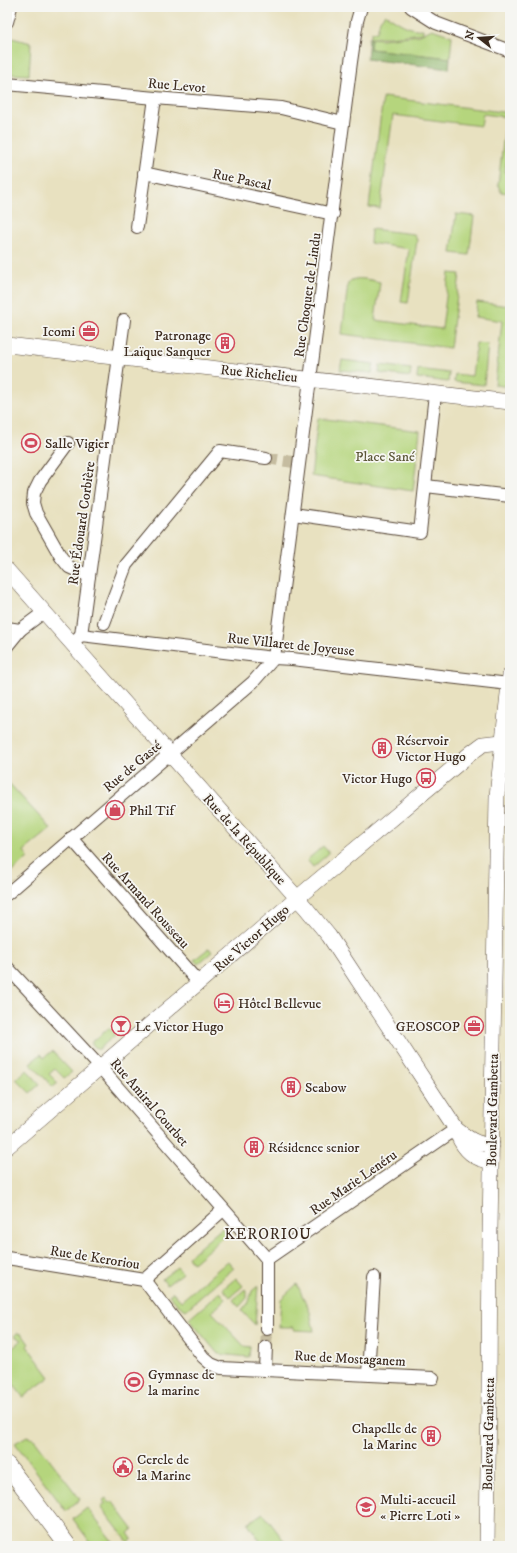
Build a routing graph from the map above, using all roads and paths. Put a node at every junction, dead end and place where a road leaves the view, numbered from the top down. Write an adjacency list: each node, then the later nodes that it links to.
1 (11, 7): 4 (street)
2 (361, 7): 8 (street, Rue Choquet de Lindu)
3 (410, 7): 5 (street)
4 (7, 22)
5 (510, 51)
6 (7, 84): 7 (street, Rue Levot)
7 (155, 98): 8 (street, Rue Levot); 9 (street)
8 (343, 123): 10 (street, Rue Choquet de Lindu)
9 (144, 173): 10 (street, Rue Pascal); 11 (street)
10 (333, 214): 15 (street, Rue Choquet de Lindu)
11 (137, 228)
12 (124, 320): 14 (street, Rue Édouard Corbière)
13 (7, 345): 14 (street, Rue Richelieu)
14 (119, 358): 15 (street, Rue Richelieu); 24 (street, Rue Édouard Corbière)
15 (310, 379): 16 (street, Rue Richelieu); 22 (street, Rue Choquet de Lindu)
16 (435, 394): 17 (street, Rue Richelieu); 20 (street)
17 (510, 402)
18 (68, 443): 24 (street)
19 (266, 458): 26 (street)
20 (426, 486): 21 (street); 22 (street)
21 (510, 496)
22 (293, 514): 31 (street, Rue Choquet de Lindu)
23 (7, 570): 25 (street, Rue de la République)
24 (90, 576): 29 (street, Rue Édouard Corbière)
25 (44, 612): 28 (street); 29 (street, Rue de la République)
26 (104, 623)
27 (7, 628): 28 (street)
28 (20, 630): 30 (street)
29 (77, 639): 31 (street, Rue Villaret de Joyeuse); 34 (street, Rue de la République)
30 (7, 646)
31 (274, 658): 32 (street, Rue Villaret de Joyeuse); 34 (street, Rue de Gasté)
32 (510, 680): 33 (street, Boulevard Gambetta)
33 (502, 742): 37 (street, Rue Victor Hugo); 43 (street, Boulevard Gambetta)
34 (170, 754): 35 (street, Rue de Gasté); 37 (street, Rue de la République)
35 (71, 838): 36 (street, Rue de Gasté); 39 (street, Rue Armand Rousseau)
36 (7, 894)
37 (298, 898): 39 (street, Rue Victor Hugo); 41 (street, Rue de la République)
38 (7, 967): 40 (street, Rue Amiral Courbet)
39 (199, 983): 40 (street, Rue Victor Hugo)
40 (100, 1067): 42 (street, Rue Victor Hugo); 45 (street, Rue Amiral Courbet)
41 (456, 1129): 43 (street, Rue de la République); 44 (street, Rue de la République); 47 (street, Rue Marie Lenéru)
42 (9, 1142)
43 (492, 1145): 44 (street, Boulevard Gambetta)
44 (491, 1161): 57 (street, Boulevard Gambetta)
45 (223, 1210): 47 (street, Rue Amiral Courbet); 49 (street, Rue de Keroriou)
46 (7, 1258): 49 (street, Rue de Keroriou)
47 (267, 1259): 50 (street)
48 (374, 1277): 53 (street)
49 (144, 1280): 52 (street, Rue de Mostaganem)
50 (267, 1329)
51 (266, 1348): 52 (street)
52 (265, 1369): 53 (street, Rue de Mostaganem)
53 (368, 1374): 54 (street, Rue de Mostaganem)
54 (433, 1378)
55 (7, 1465): 56 (main road)
56 (68, 1546)
57 (487, 1546)

